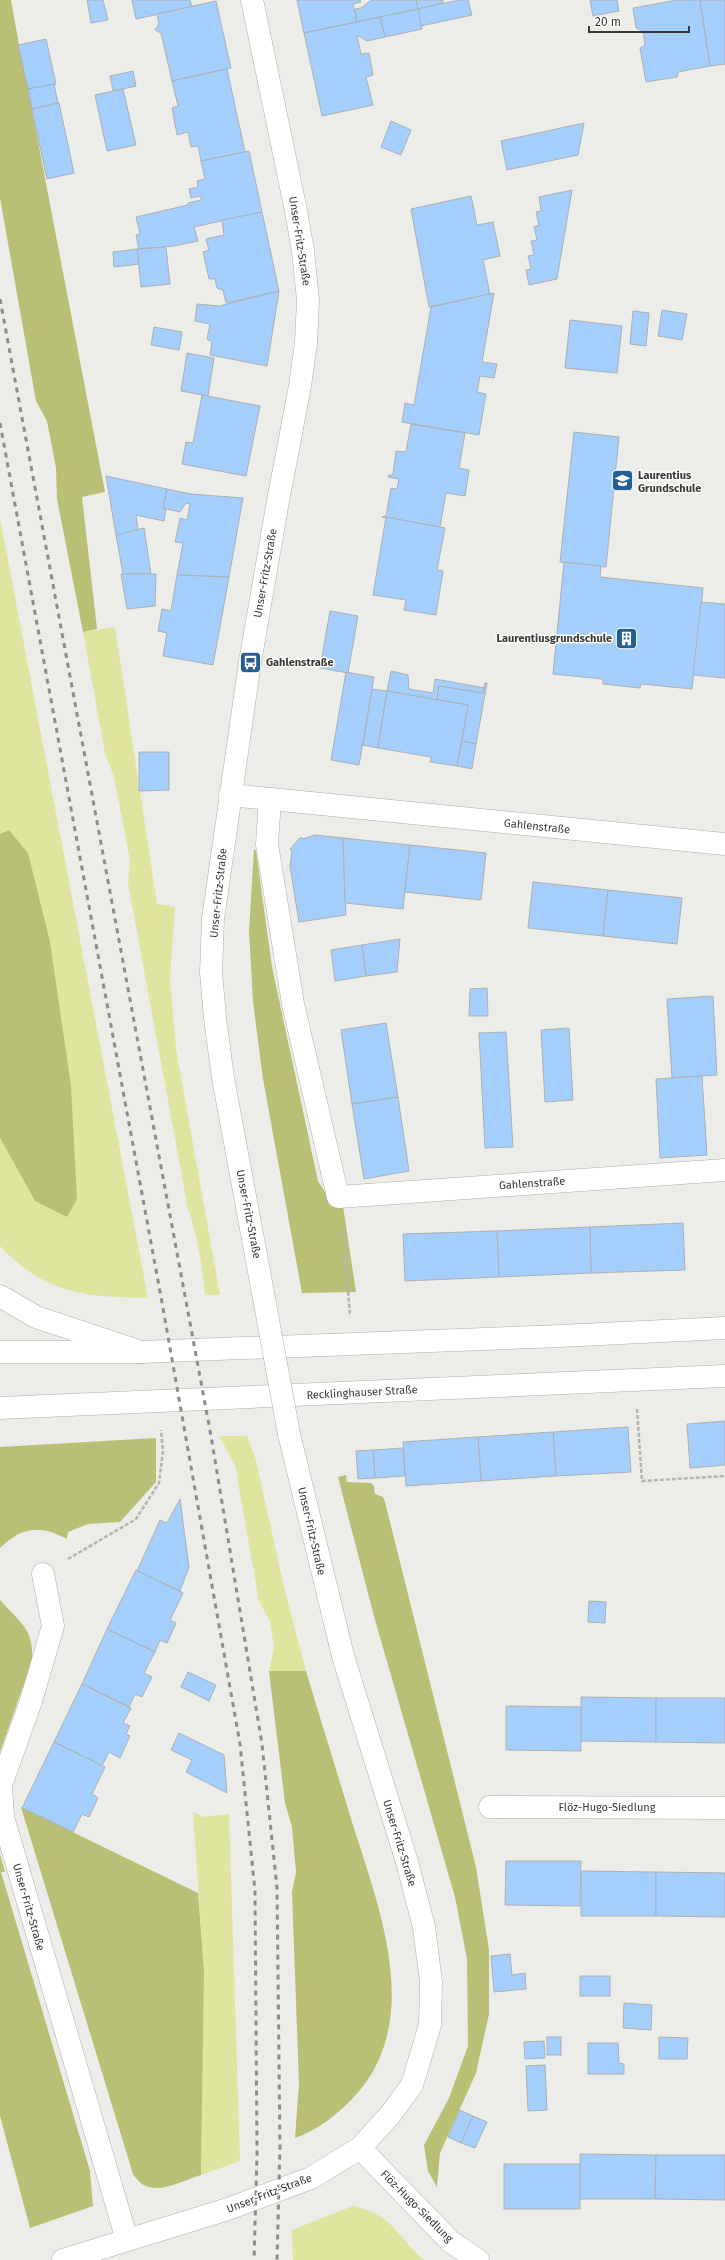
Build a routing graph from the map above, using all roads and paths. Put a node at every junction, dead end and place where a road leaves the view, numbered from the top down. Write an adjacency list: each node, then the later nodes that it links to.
1 (252, 0): 2 (main road, Unser-Fritz-Straße)
2 (230, 795): 3 (main road, Gahlenstraße); 20 (main road, Unser-Fritz-Straße, bridge)
3 (270, 799): 4 (main road, Gahlenstraße); 5 (main road, Gahlenstraße)
4 (725, 844)
5 (725, 1170)
6 (343, 1224): 7 (path)
7 (349, 1289)
8 (0, 1296): 11 (main road)
9 (725, 1328): 11 (main road)
10 (0, 1352): 11 (main road)
11 (141, 1352)
12 (725, 1376): 13 (main road, Recklinghauser Straße)
13 (636, 1380): 14 (main road, Recklinghauser Straße); 16 (path)
14 (0, 1408)
15 (162, 1438): 17 (path)
16 (725, 1476)
17 (43, 1574): 21 (main road, Unser-Fritz-Straße)
18 (490, 1807): 19 (main road, Flöz-Hugo-Siedlung)
19 (725, 1808)
20 (360, 2148): 21 (main road, Unser-Fritz-Straße); 23 (main road, Flöz-Hugo-Siedlung)
21 (127, 2240): 22 (main road, Unser-Fritz-Straße)
22 (63, 2260)
23 (478, 2260)

